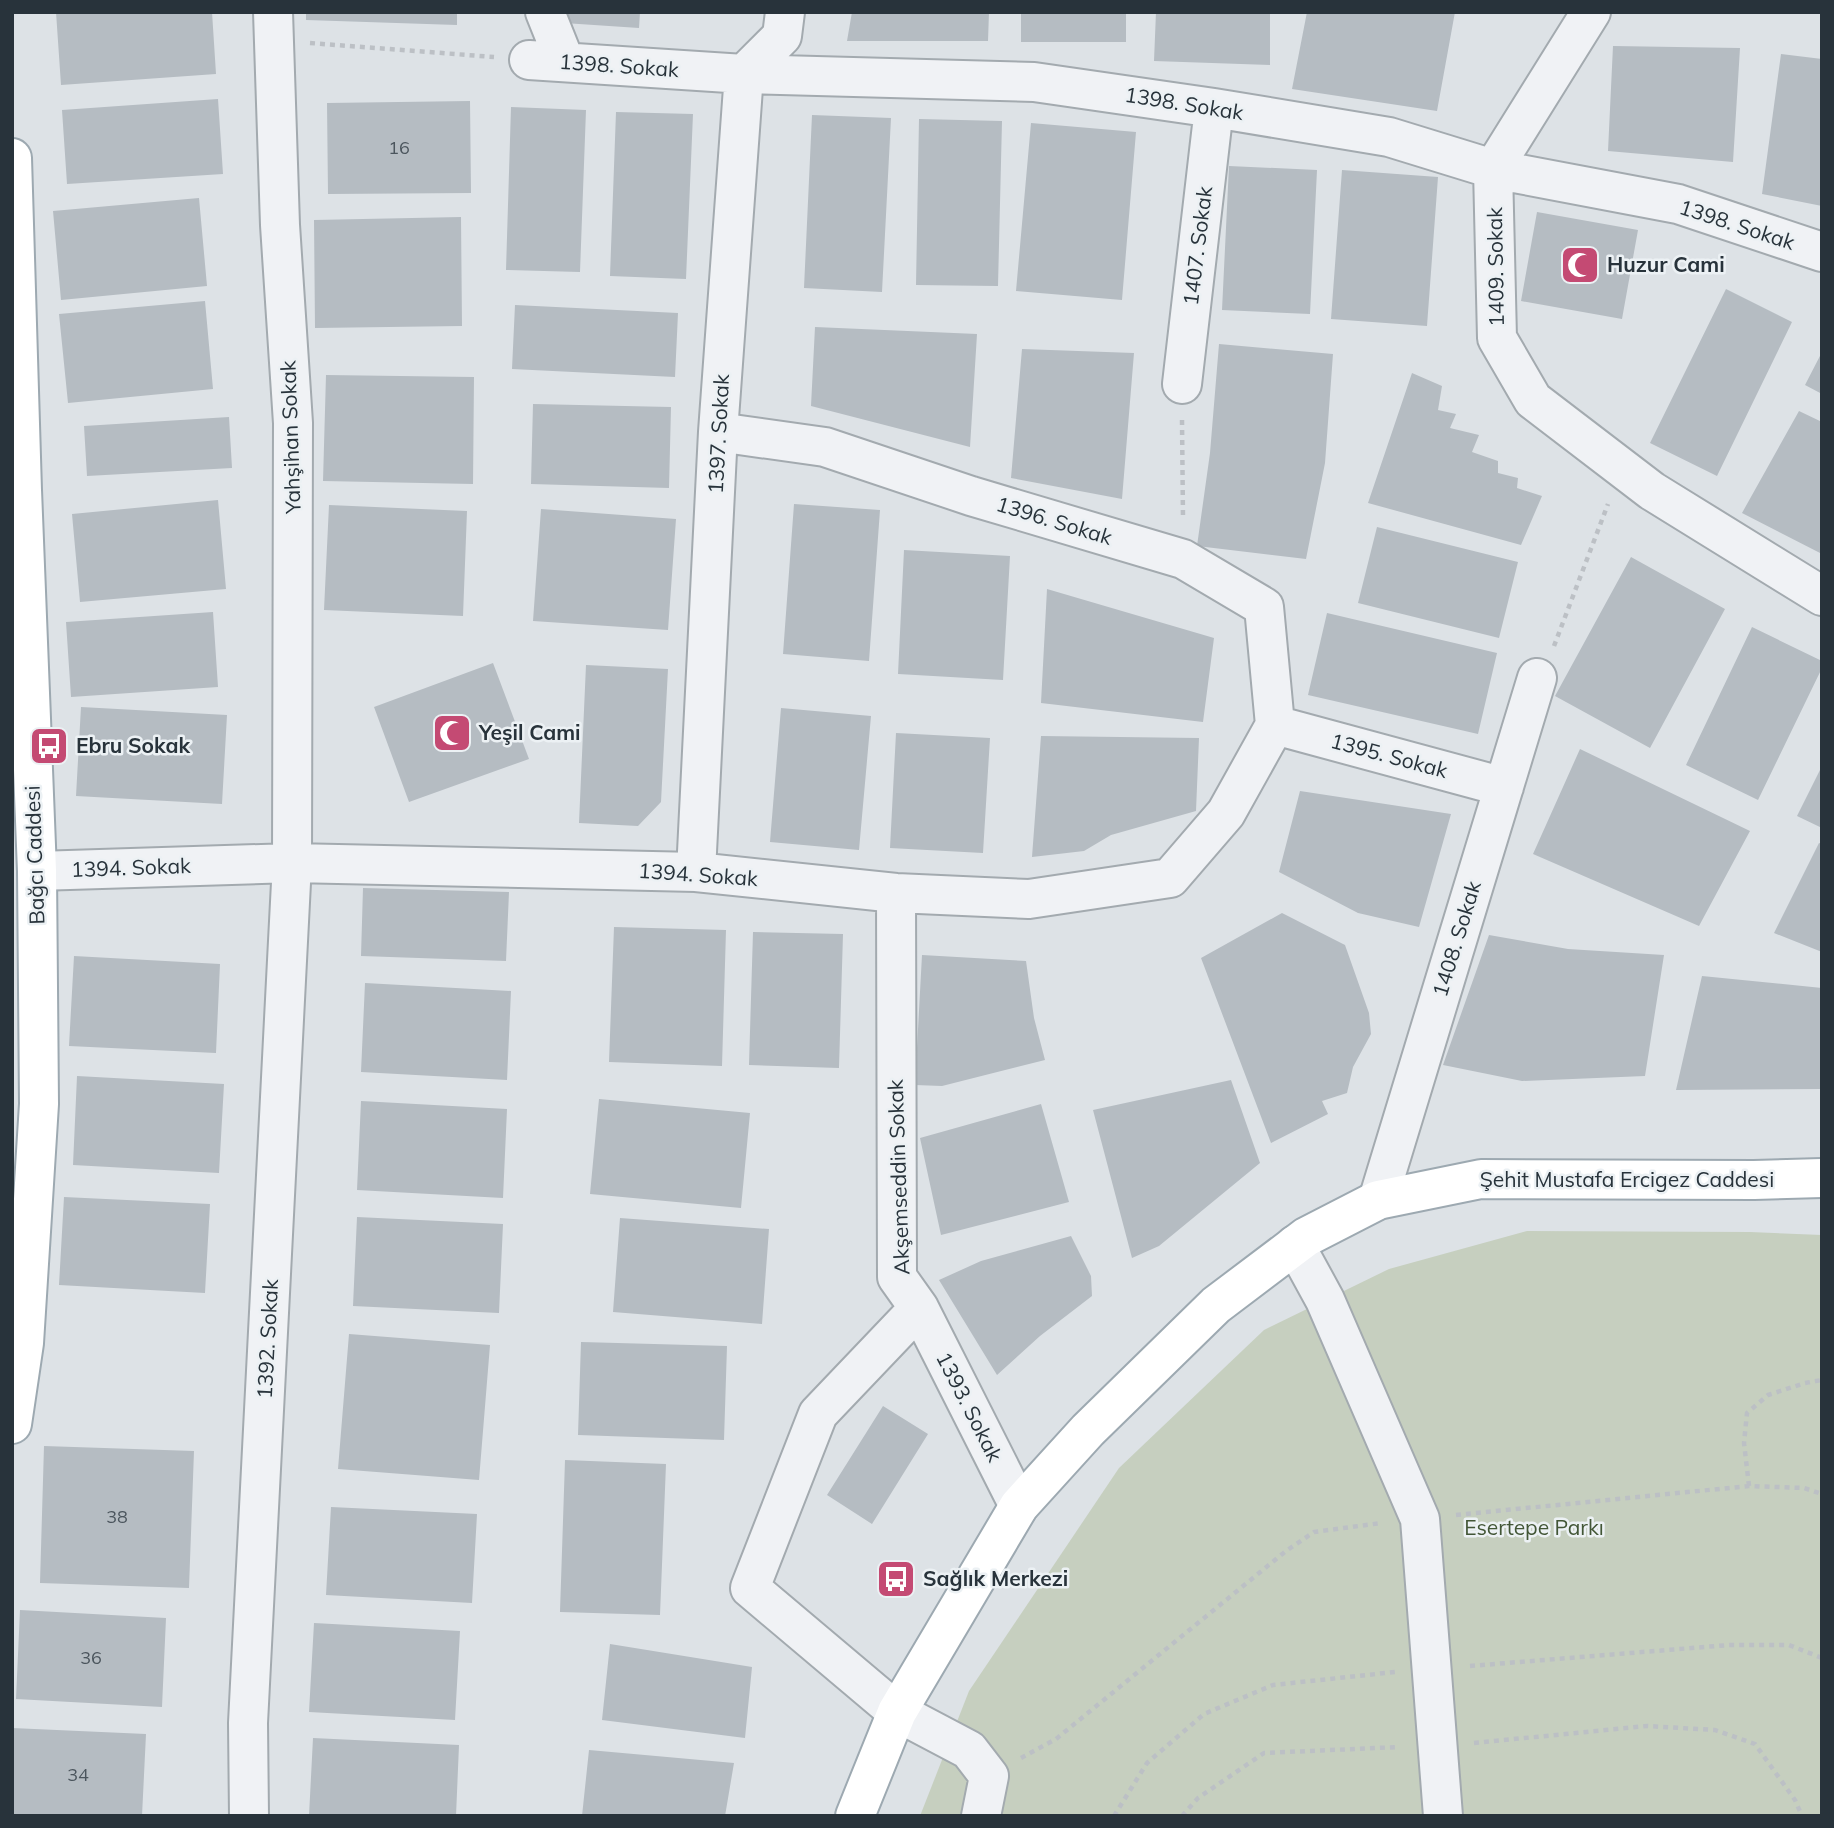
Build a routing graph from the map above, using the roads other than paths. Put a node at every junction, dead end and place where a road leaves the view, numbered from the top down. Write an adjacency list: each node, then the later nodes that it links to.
1 (545, 12): 5 (street, 1398. Sokak)
2 (785, 12): 5 (street)
3 (1591, 12): 8 (street)
4 (273, 26): 17 (street, Yahşihan Sokak)
5 (744, 74): 6 (street, 1398. Sokak); 11 (street, 1397. Sokak)
6 (1214, 108): 8 (street, 1398. Sokak); 10 (street, 1407. Sokak)
7 (12, 158): 12 (main road, Bağcı Caddesi)
8 (1493, 169): 9 (street, 1398. Sokak); 13 (street, 1409. Sokak)
9 (1822, 252)
10 (1182, 384)
11 (718, 432): 15 (street, 1396. Sokak); 19 (street, 1397. Sokak)
12 (17, 489): 18 (main road, Bağcı Caddesi)
13 (1822, 596)
14 (1537, 678): 16 (street, 1408. Sokak)
15 (1275, 725): 16 (street, 1395. Sokak); 20 (street, 1394. Sokak)
16 (1504, 787): 22 (street, 1408. Sokak)
17 (292, 863): 18 (street, 1394. Sokak); 19 (street, 1394. Sokak); 28 (street, 1392. Sokak)
18 (37, 870): 25 (main road, Bağcı Caddesi)
19 (696, 872): 20 (street, 1394. Sokak)
20 (895, 893): 24 (street, Akşemseddin Sokak)
21 (1822, 1178): 22 (main road, Şehit Mustafa Ercigez Caddesi)
22 (1378, 1200): 23 (main road, Şehit Mustafa Ercigez Caddesi)
23 (1295, 1245): 26 (main road, Şehit Mustafa Ercigez Caddesi); 31 (street)
24 (919, 1308): 26 (street, 1393. Sokak); 27 (street)
25 (12, 1424)
26 (1019, 1506): 27 (main road, Şehit Mustafa Ercigez Caddesi)
27 (897, 1712): 29 (main road, Şehit Mustafa Ercigez Caddesi); 30 (street)
28 (249, 1816)
29 (855, 1816)
30 (981, 1816)
31 (1443, 1816)

